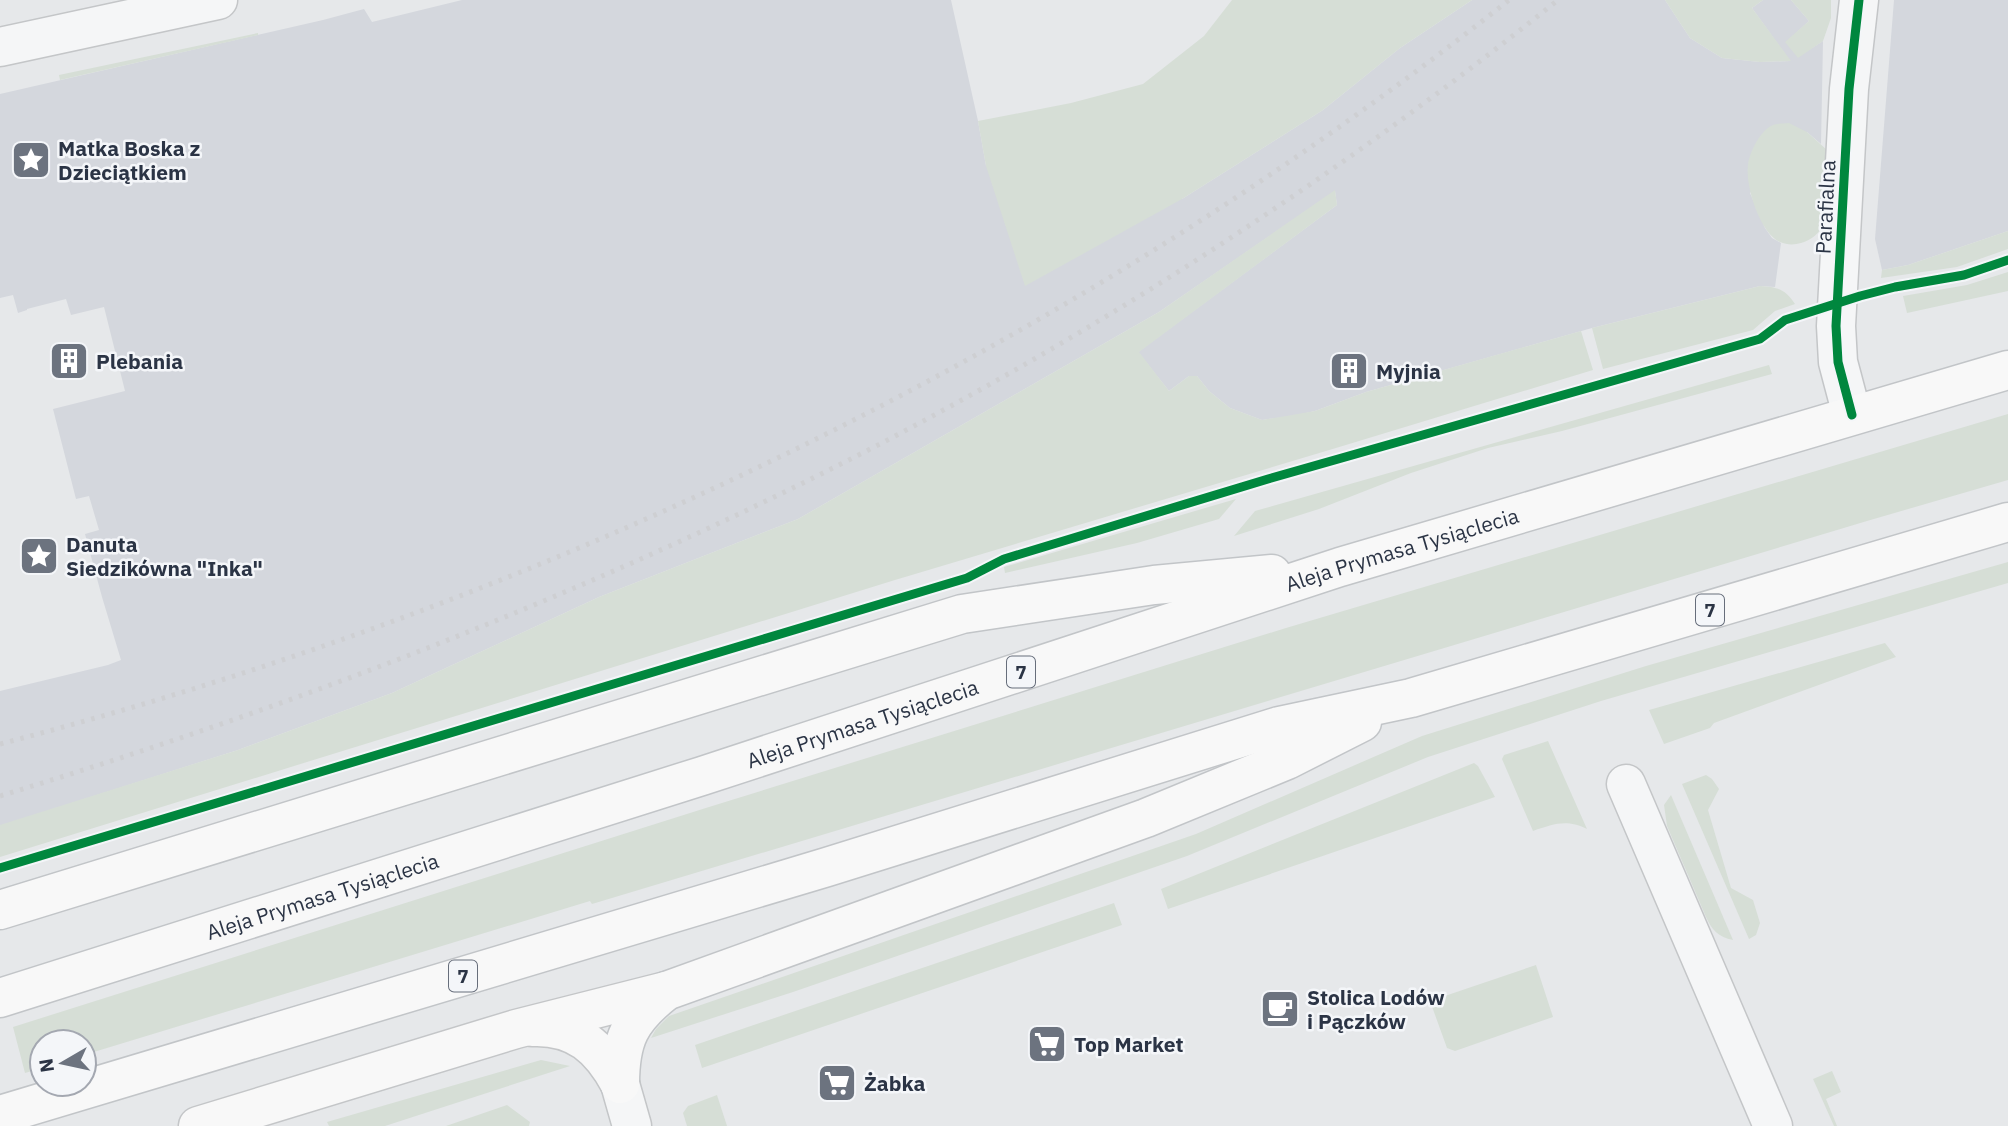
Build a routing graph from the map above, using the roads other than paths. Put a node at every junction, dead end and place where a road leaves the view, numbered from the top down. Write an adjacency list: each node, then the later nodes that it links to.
1 (218, 0): 3 (street)
2 (1859, 0): 5 (street, Parafialna)
3 (0, 47)
4 (2008, 370): 5 (main road, Aleja Prymasa Tysiąclecia / 7)
5 (1852, 415): 7 (main road, Aleja Prymasa Tysiąclecia / 7)
6 (2008, 523): 8 (main road, 7)
7 (1340, 567): 10 (main road); 12 (main road, Aleja Prymasa Tysiąclecia / 7)
8 (1411, 698): 11 (main road); 15 (main road, 7)
9 (1626, 784): 18 (street)
10 (0, 910)
11 (666, 991): 13 (main road); 14 (main road)
12 (0, 998)
13 (516, 1029): 14 (main road); 16 (main road)
14 (620, 1084): 17 (street)
15 (0, 1115)
16 (198, 1126)
17 (632, 1126)
18 (1773, 1126)

